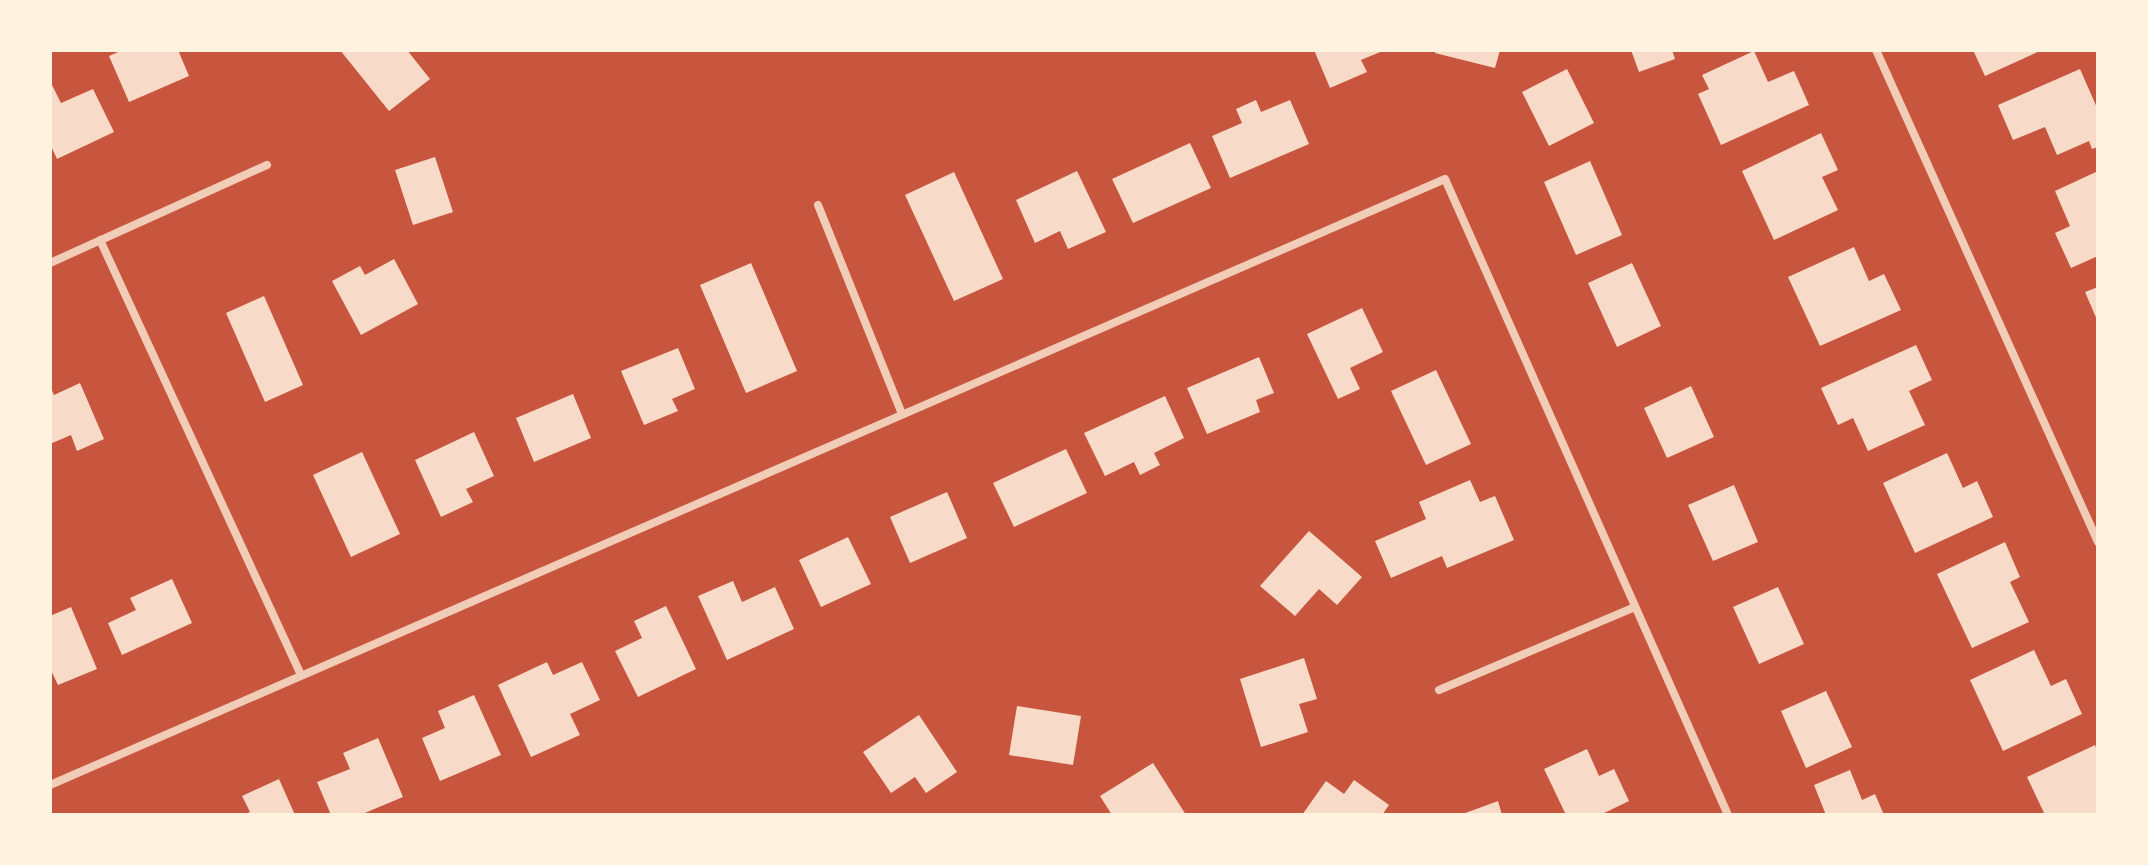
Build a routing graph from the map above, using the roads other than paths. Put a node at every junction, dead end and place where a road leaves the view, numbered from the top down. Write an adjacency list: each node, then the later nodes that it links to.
1 (1876, 50): 7 (street)
2 (267, 165): 4 (street)
3 (818, 205): 6 (street)
4 (100, 240): 5 (street); 9 (street)
5 (50, 263)
6 (902, 414): 8 (street); 9 (street)
7 (2098, 542)
8 (1635, 607): 10 (street); 12 (street)
9 (301, 675): 11 (street)
10 (1439, 690)
11 (50, 785)
12 (1728, 815)

